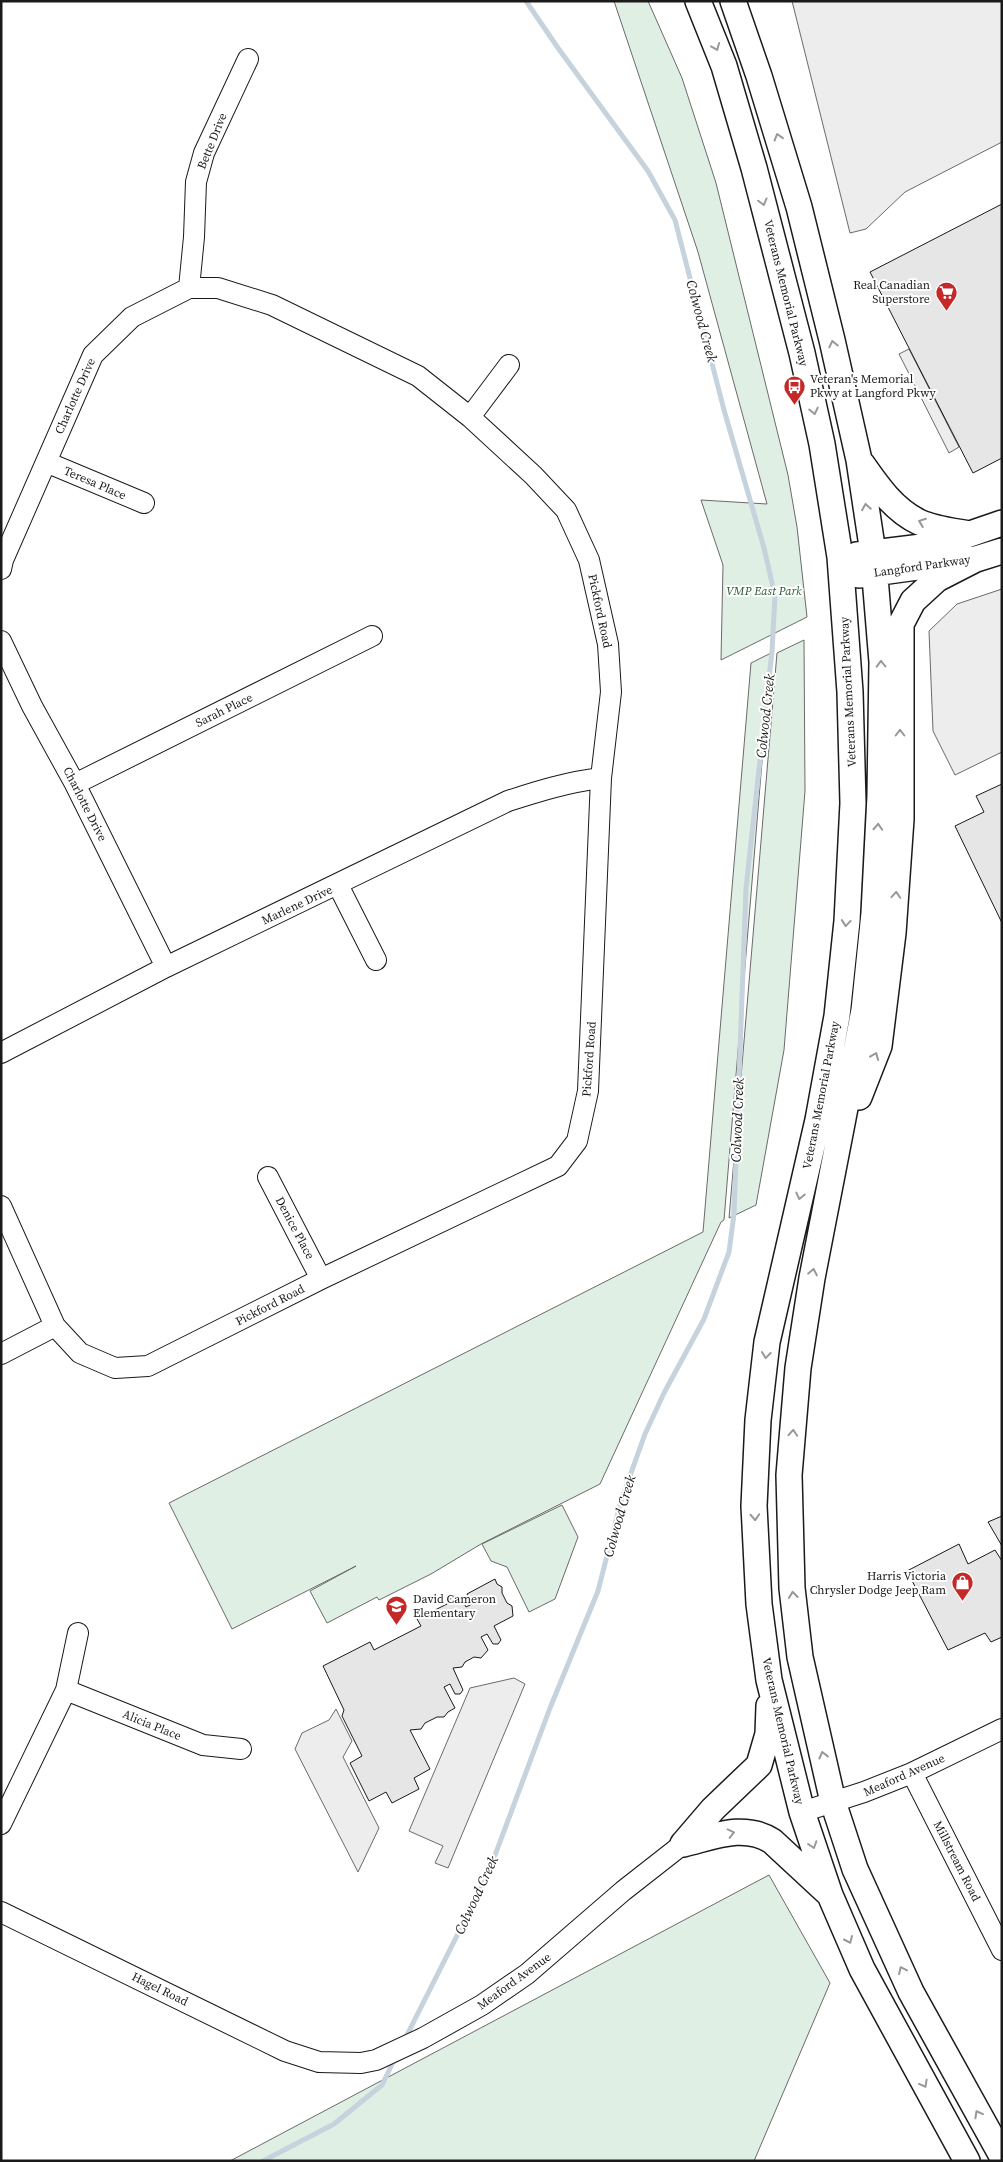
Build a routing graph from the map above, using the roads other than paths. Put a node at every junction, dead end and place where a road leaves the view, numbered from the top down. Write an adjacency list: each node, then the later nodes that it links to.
1 (698, 1): 16 (main road, Veterans Memorial Parkway, one-way to 16)
2 (733, 1): 8 (main road, Veterans Memorial Parkway, one-way to 2)
3 (248, 59): 4 (street, Bette Drive)
4 (190, 288): 5 (street, Charlotte Drive); 9 (street, Charlotte Drive)
5 (272, 305): 7 (street, Pickford Road)
6 (509, 365): 7 (street)
7 (470, 416): 20 (street, Pickford Road)
8 (859, 460): 12 (main road, one-way to 8); 15 (main road, Veterans Memorial Parkway, one-way to 8)
9 (46, 462): 10 (street, Teresa Place); 17 (street, Charlotte Drive)
10 (144, 504)
11 (1002, 523): 12 (main road, Langford Parkway)
12 (969, 534): 15 (main road, Langford Parkway)
13 (1002, 551): 14 (main road, Langford Parkway)
14 (976, 559): 15 (main road, Langford Parkway); 26 (main road, one-way to 14)
15 (874, 563): 16 (main road, Langford Parkway); 26 (main road, Veterans Memorial Parkway, one-way to 15)
16 (841, 567): 33 (main road, Veterans Memorial Parkway, one-way to 33)
17 (1, 569)
18 (372, 636): 21 (street, Sarah Place)
19 (1, 641): 21 (street, Charlotte Drive)
20 (601, 778): 22 (street, Marlene Drive); 29 (street, Pickford Road)
21 (76, 784): 24 (street, Charlotte Drive)
22 (338, 885): 23 (street); 24 (street, Marlene Drive)
23 (376, 960)
24 (166, 967): 25 (street, Marlene Drive)
25 (1, 1053)
26 (838, 1150): 38 (main road, Veterans Memorial Parkway, one-way to 26)
27 (268, 1177): 29 (street, Denice Place)
28 (1, 1206): 30 (street, Pickford Road)
29 (321, 1279): 30 (street, Pickford Road)
30 (55, 1326): 31 (street)
31 (1, 1354)
32 (78, 1634): 34 (street)
33 (769, 1680): 39 (main road, Veterans Memorial Parkway); 41 (main road)
34 (66, 1690): 36 (street, Alicia Place); 40 (street)
35 (1002, 1729): 37 (street, Meaford Avenue)
36 (241, 1749)
37 (912, 1773): 38 (street, Meaford Avenue); 44 (street, Millstream Road)
38 (833, 1802): 39 (street, Meaford Avenue); 46 (main road, Veterans Memorial Parkway, one-way to 38)
39 (802, 1812): 42 (main road, Veterans Memorial Parkway, one-way to 42)
40 (1, 1824)
41 (683, 1844): 42 (main road, one-way to 42); 45 (street, Meaford Avenue)
42 (830, 1896): 47 (main road, Veterans Memorial Parkway, one-way to 47)
43 (1, 1912): 45 (street, Hagel Road)
44 (1002, 1950)
45 (319, 2062)
46 (1002, 2156)
47 (967, 2161)

